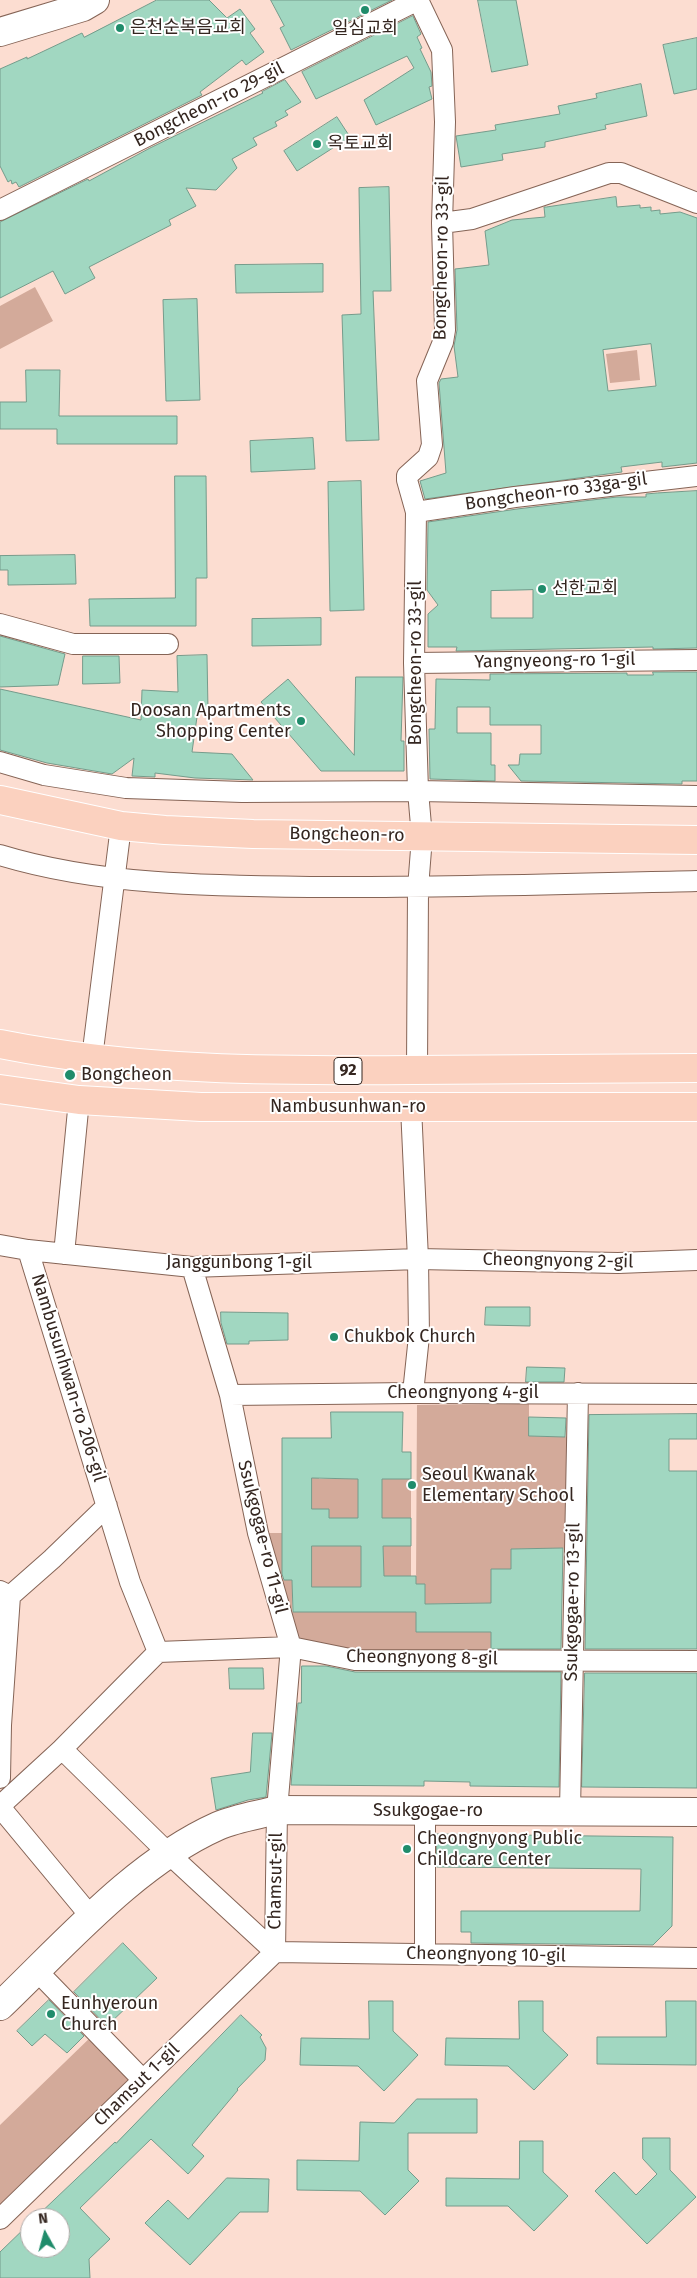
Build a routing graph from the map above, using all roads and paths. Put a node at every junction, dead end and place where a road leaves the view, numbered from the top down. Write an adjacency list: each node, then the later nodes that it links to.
1 (95, 0): 3 (main road)
2 (418, 0): 5 (street, Bongcheon-ro 29-gil); 6 (street, Bongcheon-ro 33-gil)
3 (0, 32)
4 (697, 202): 6 (street)
5 (0, 210)
6 (442, 223): 8 (street, Bongcheon-ro 33-gil)
7 (697, 476): 8 (street, Bongcheon-ro 33ga-gil)
8 (416, 512): 12 (street, Bongcheon-ro 33-gil)
9 (0, 624): 10 (street)
10 (168, 644)
11 (697, 660): 12 (street, Yangnyeong-ro 1-gil)
12 (414, 663): 14 (street, Bongcheon-ro 33-gil)
13 (0, 762): 14 (street)
14 (418, 791): 15 (street); 18 (street, Bongcheon-ro 33-gil)
15 (697, 796)
16 (0, 800): 17 (main road, Bongcheon-ro)
17 (121, 826): 18 (main road, Bongcheon-ro); 21 (street)
18 (422, 837): 19 (main road, Bongcheon-ro); 23 (street)
19 (697, 840)
20 (0, 855): 21 (street)
21 (115, 876): 23 (street); 25 (street)
22 (697, 881): 23 (street)
23 (418, 888): 27 (street)
24 (0, 1044): 25 (main road, Nambusunhwan-ro / 92)
25 (92, 1058): 27 (main road, Nambusunhwan-ro / 92)
26 (697, 1068): 28 (main road, Nambusunhwan-ro / 92)
27 (417, 1070): 28 (main road, Nambusunhwan-ro / 92)
28 (485, 1070): 32 (main road)
29 (0, 1089): 30 (main road, Nambusunhwan-ro / 92)
30 (80, 1100): 31 (main road, Nambusunhwan-ro / 92); 36 (street, Nambusunhwan-ro 206-gil)
31 (411, 1107): 32 (main road, Nambusunhwan-ro / 92); 37 (street)
32 (482, 1107): 33 (main road, Nambusunhwan-ro / 92)
33 (697, 1107)
34 (0, 1245): 35 (street, Janggunbong 1-gil)
35 (28, 1250): 36 (street, Janggunbong 1-gil); 44 (street, Nambusunhwan-ro 206-gil)
36 (64, 1254): 39 (street, Janggunbong 1-gil)
37 (418, 1259): 38 (street, Cheongnyong 2-gil); 39 (street, Janggunbong 1-gil); 40 (street)
38 (697, 1260)
39 (192, 1267): 43 (street, Ssukgogae-ro 11-gil)
40 (413, 1393): 41 (street, Cheongnyong 4-gil); 43 (street, Cheongnyong 4-gil)
41 (578, 1393): 42 (street, Cheongnyong 4-gil); 48 (street, Ssukgogae-ro 13-gil)
42 (697, 1394)
43 (230, 1396): 46 (street, Ssukgogae-ro 11-gil)
44 (107, 1506): 45 (street, Nambusunhwan-ro 206-gil); 47 (street, Nambusunhwan-ro 206-gil)
45 (5, 1594): 51 (street)
46 (291, 1647): 47 (street, Cheongnyong 8-gil); 48 (street, Cheongnyong 8-gil); 53 (street, Ssukgogae-ro 11-gil)
47 (158, 1652): 50 (street)
48 (572, 1661): 49 (street, Cheongnyong 8-gil); 55 (street, Ssukgogae-ro 13-gil)
49 (697, 1661)
50 (62, 1749): 52 (street); 57 (street)
51 (0, 1778)
52 (0, 1806): 58 (street)
53 (277, 1810): 54 (main road, Ssukgogae-ro); 57 (main road, Ssukgogae-ro); 59 (street, Chamsut-gil)
54 (425, 1811): 55 (main road, Ssukgogae-ro); 60 (street)
55 (570, 1811): 56 (main road, Ssukgogae-ro)
56 (697, 1812)
57 (169, 1854): 58 (main road, Ssukgogae-ro); 59 (street)
58 (92, 1918): 62 (main road, Ssukgogae-ro)
59 (275, 1952): 60 (street, Cheongnyong 10-gil); 64 (street, Chamsut 1-gil)
60 (425, 1954): 61 (street, Cheongnyong 10-gil)
61 (697, 1958)
62 (37, 1971): 63 (main road, Ssukgogae-ro); 64 (street)
63 (0, 2006)
64 (142, 2080): 65 (street, Chamsut 1-gil)
65 (0, 2219)

